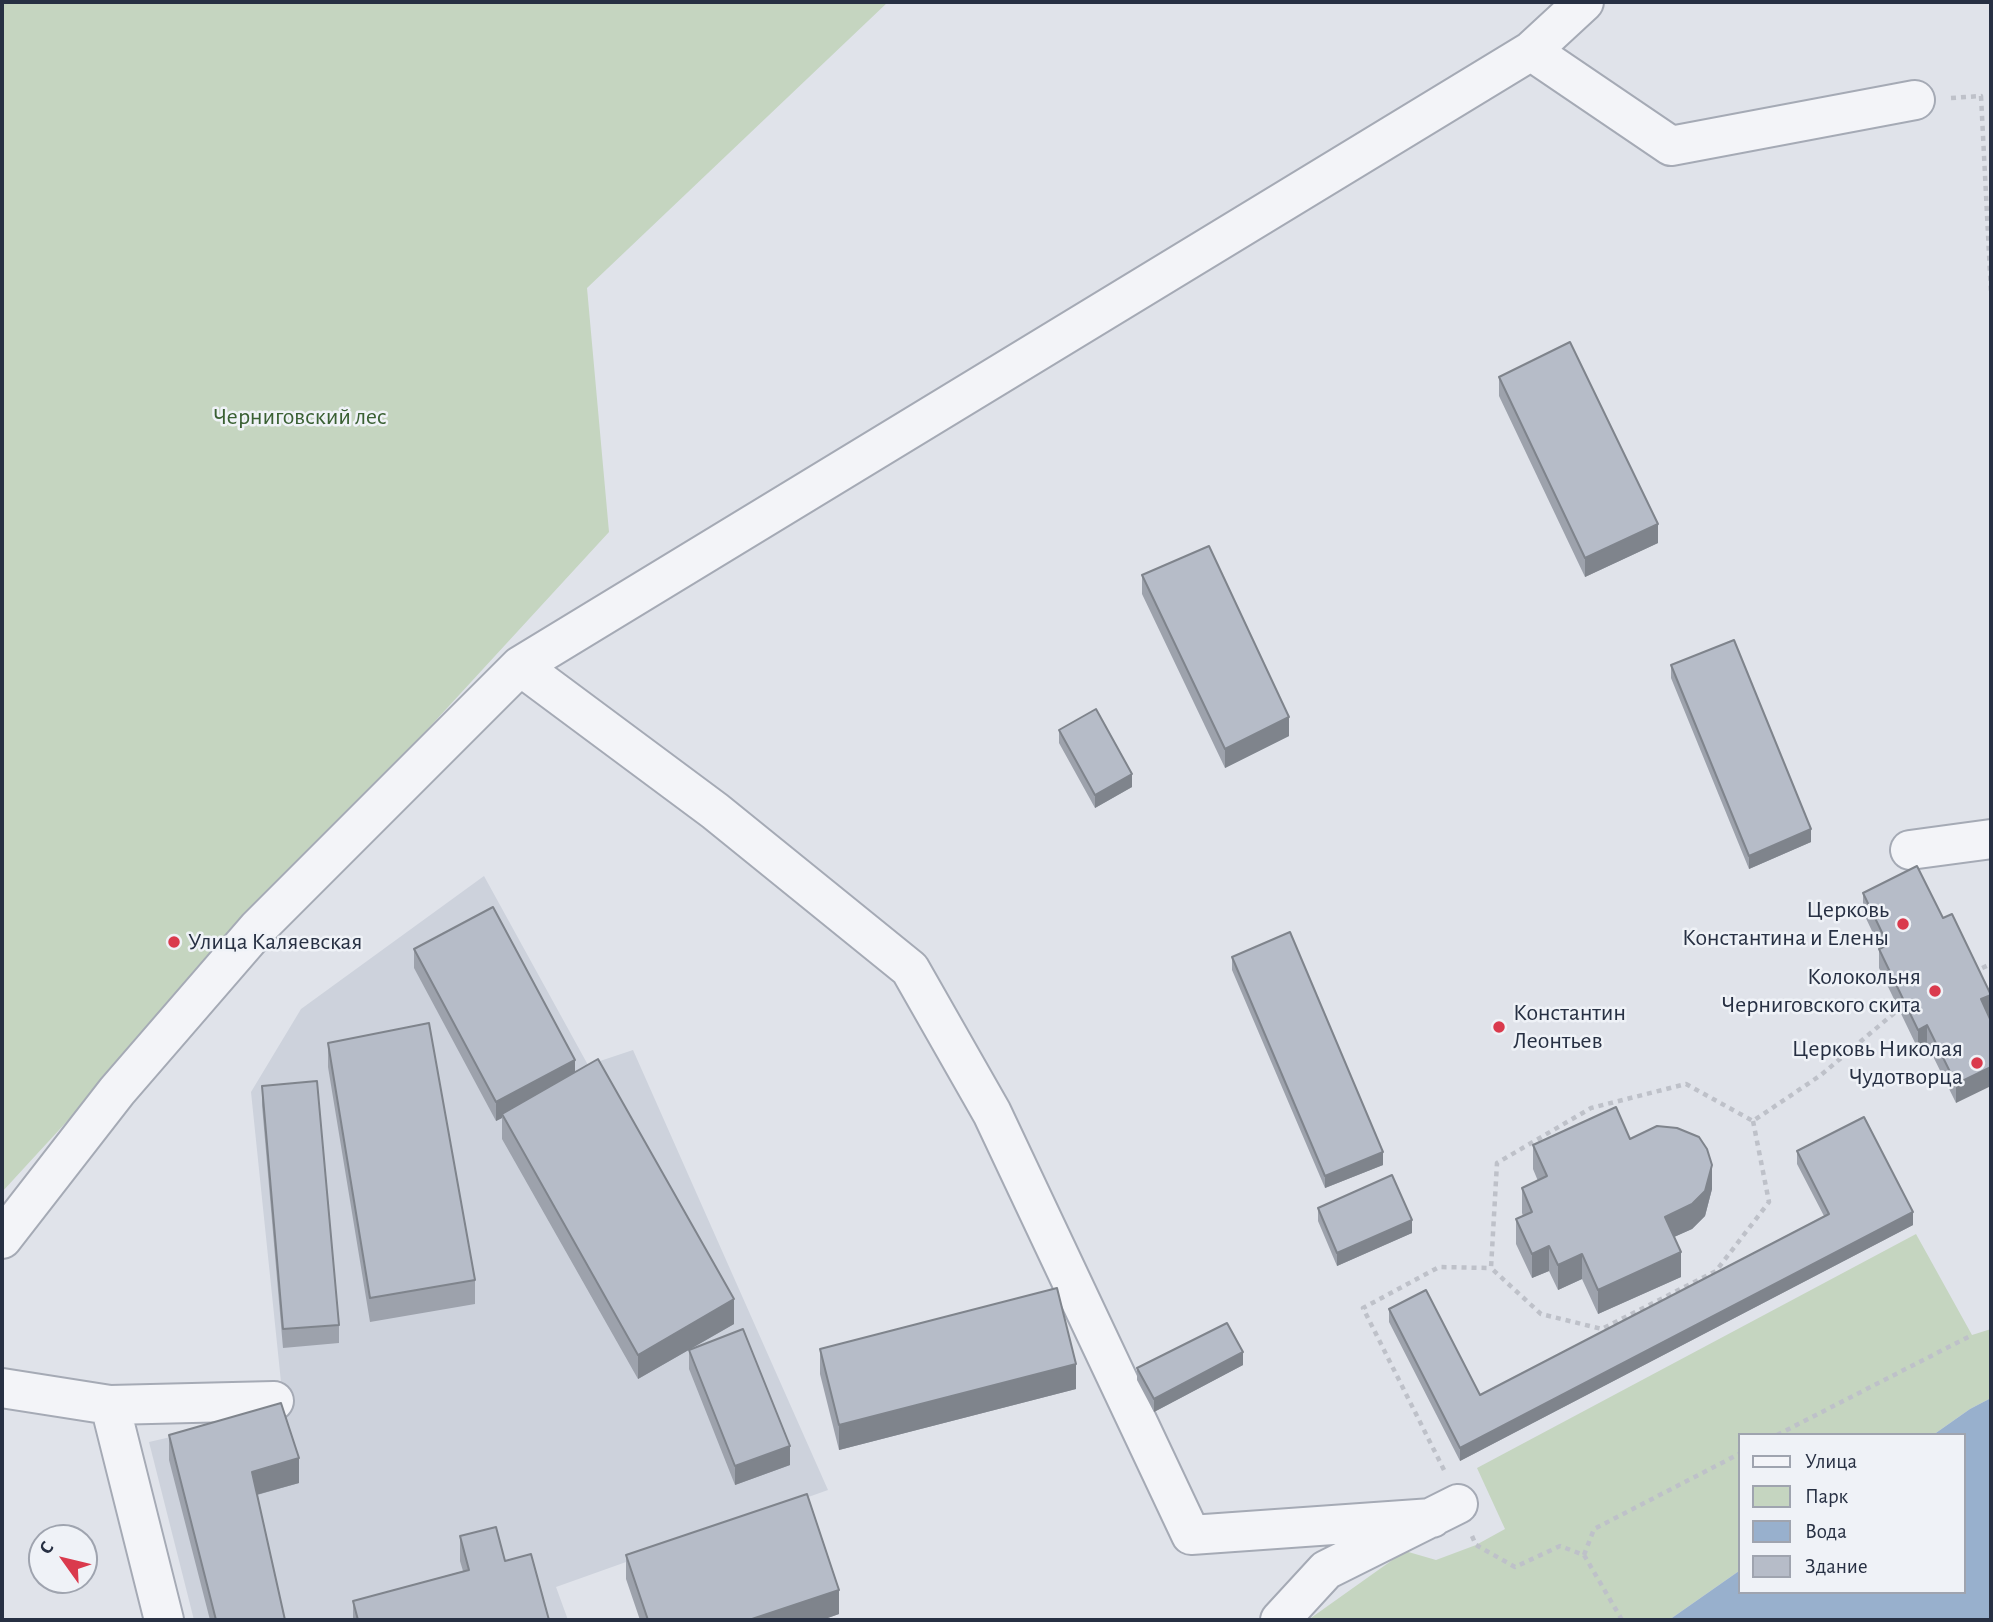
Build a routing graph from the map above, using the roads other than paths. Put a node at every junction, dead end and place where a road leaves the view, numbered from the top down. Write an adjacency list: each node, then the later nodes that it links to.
1 (1584, 2): 2 (street)
2 (1531, 51): 3 (street); 4 (street)
3 (1915, 100)
4 (520, 666): 7 (street); 12 (street)
5 (1991, 839): 6 (street)
6 (1910, 850)
7 (2, 1240)
8 (2, 1388): 10 (street)
9 (274, 1401): 10 (street)
10 (110, 1405): 11 (street)
11 (164, 1620)
12 (1280, 1620)

